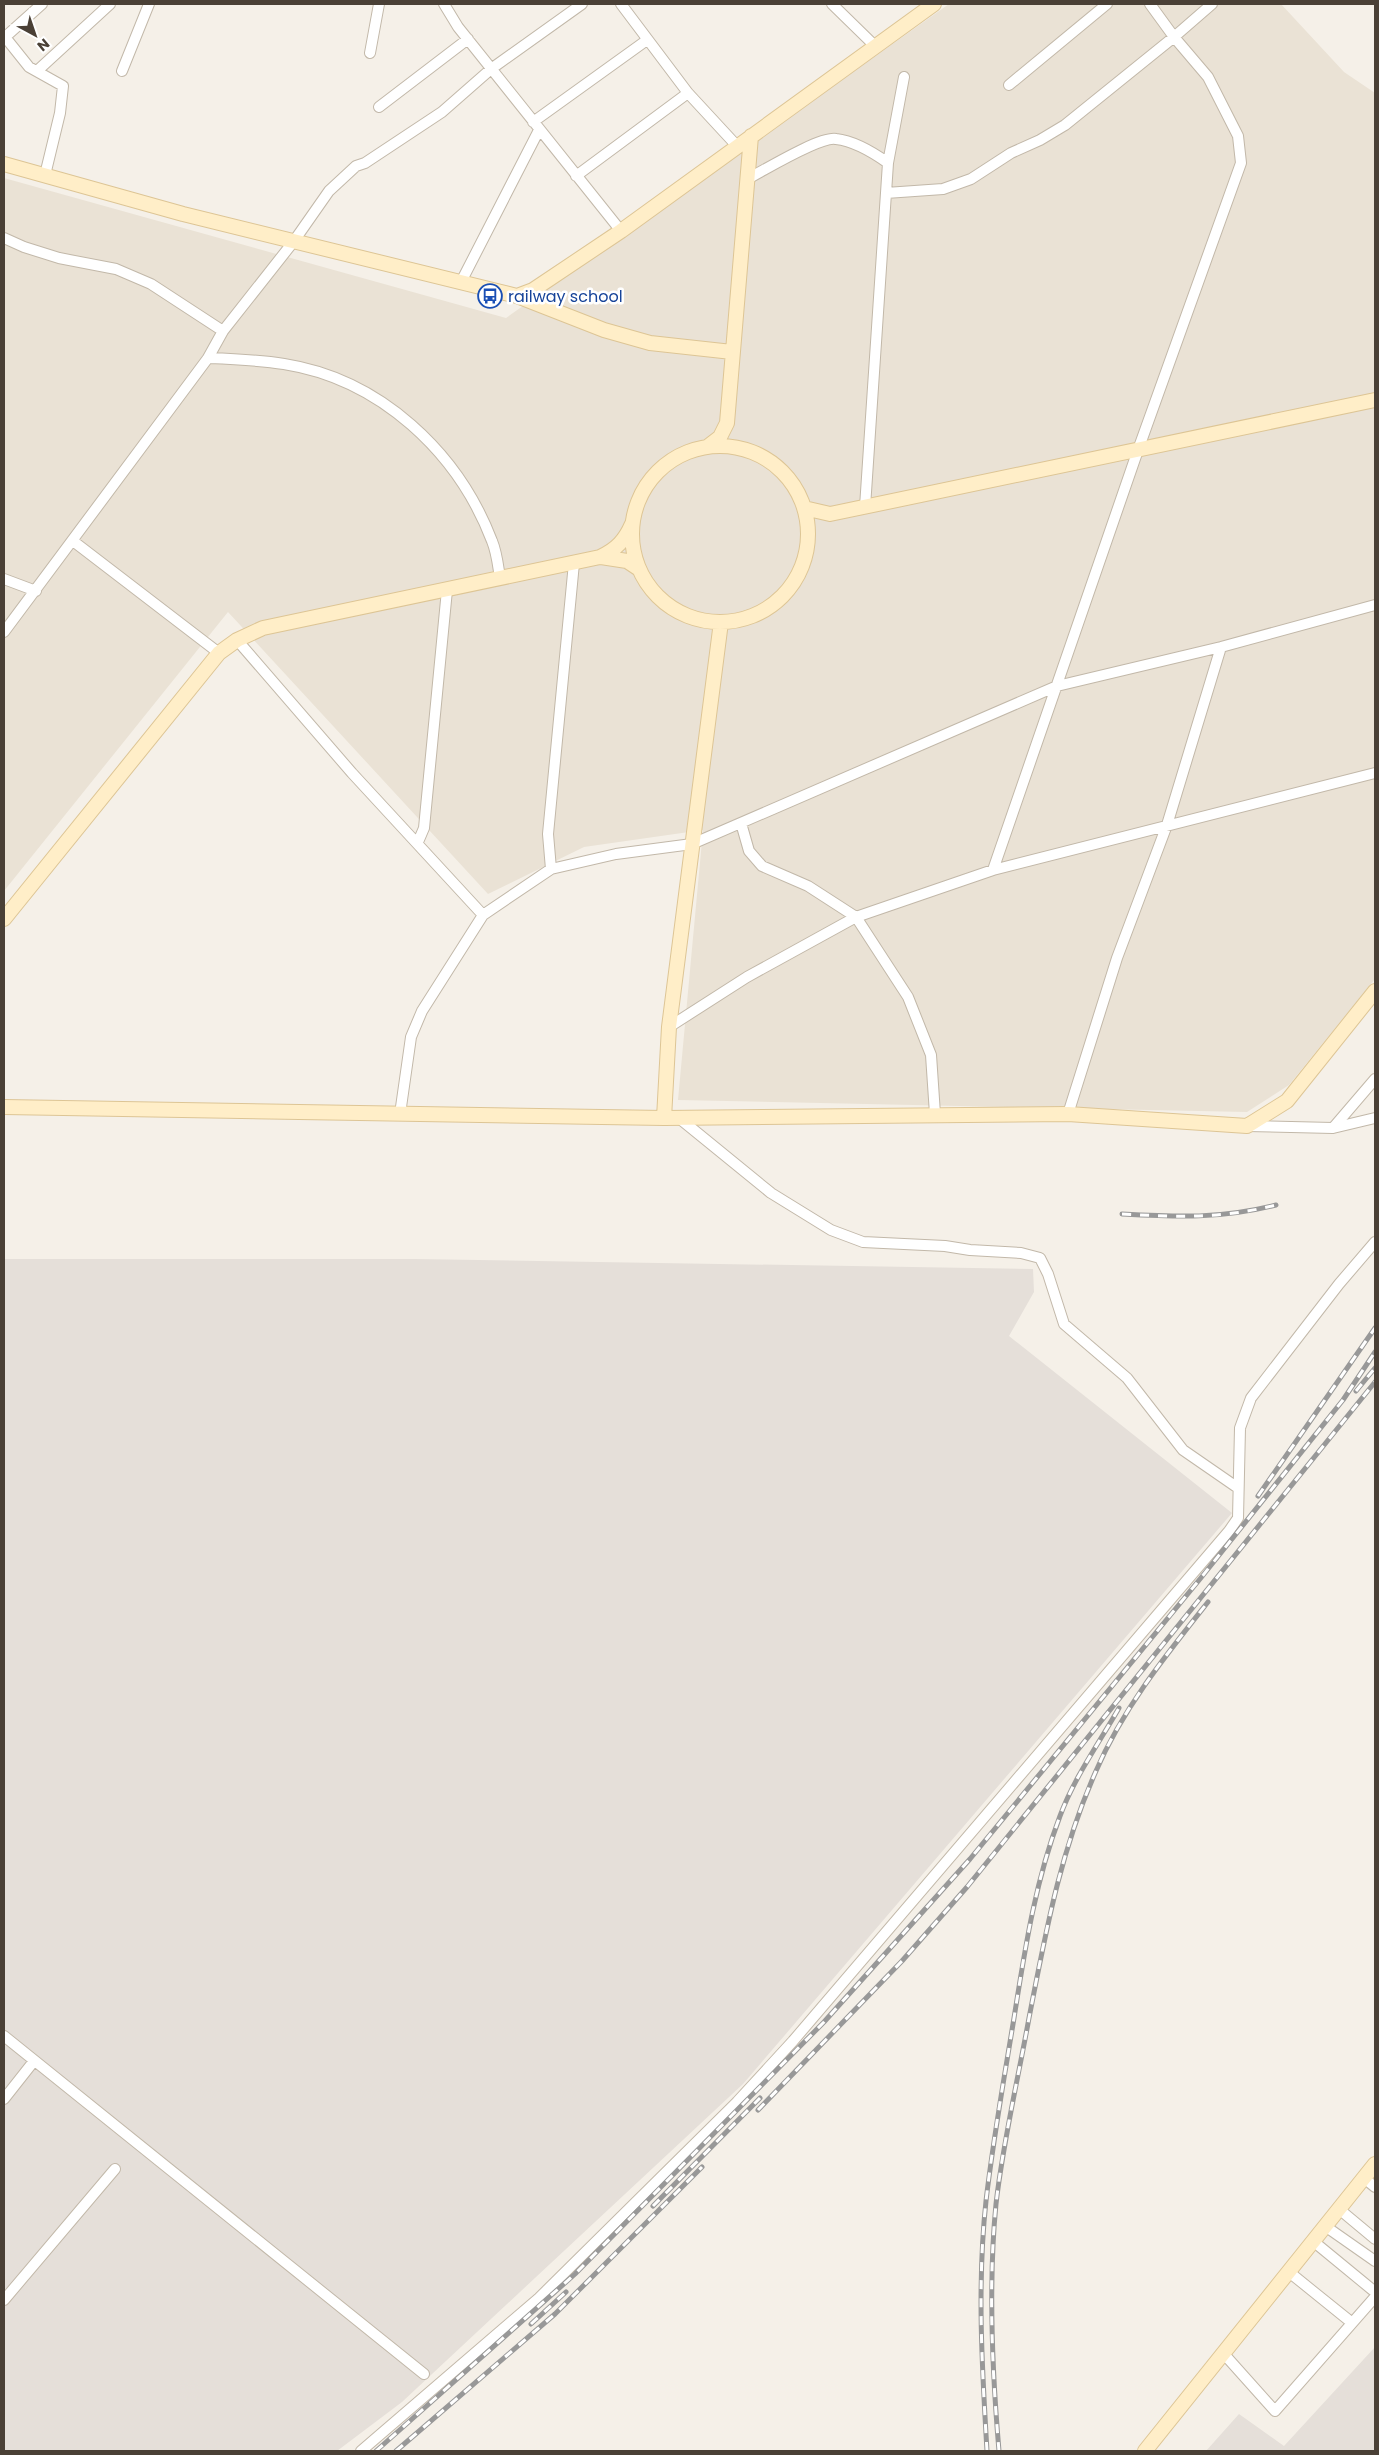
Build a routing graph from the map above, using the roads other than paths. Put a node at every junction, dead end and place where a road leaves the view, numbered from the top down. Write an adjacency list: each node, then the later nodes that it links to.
1 (42, 4): 13 (street)
2 (110, 4): 20 (street)
3 (149, 4): 21 (street)
4 (379, 4): 18 (street)
5 (444, 4): 15 (street)
6 (582, 4): 19 (street)
7 (621, 4): 16 (street)
8 (832, 4): 17 (street)
9 (934, 4): 17 (street)
10 (1107, 4): 23 (street)
11 (1150, 4): 14 (street)
12 (1212, 4): 14 (street)
13 (4, 37): 20 (street)
14 (1174, 37): 34 (street); 47 (street)
15 (468, 39): 19 (street); 25 (street)
16 (647, 40): 24 (street); 26 (street)
17 (875, 46): 27 (street)
18 (370, 53)
19 (491, 69): 26 (street); 37 (street)
20 (37, 71): 31 (street)
21 (122, 71)
22 (904, 77): 29 (street)
23 (1010, 85)
24 (688, 93): 28 (street); 32 (street)
25 (379, 107)
26 (536, 126): 32 (street); 38 (street)
27 (751, 136): 28 (street); 33 (street)
28 (737, 146): 35 (street)
29 (888, 163): 33 (street); 34 (street)
30 (4, 164): 31 (street)
31 (45, 175): 37 (street)
32 (576, 176): 35 (street)
33 (749, 178): 41 (street)
34 (886, 193): 48 (street)
35 (621, 231): 39 (street)
36 (4, 238): 40 (street)
37 (294, 241): 38 (street); 40 (street)
38 (461, 282): 39 (street)
39 (518, 296): 41 (street)
40 (223, 331): 42 (street)
41 (732, 352): 44 (street)
42 (208, 358): 53 (street); 57 (street)
43 (1375, 400): 47 (street)
44 (727, 423): 45 (street); 46 (street)
45 (708, 447): 46 (street); 51 (street)
46 (743, 449): 49 (street)
47 (1138, 450): 48 (street); 67 (street)
48 (865, 507): 50 (street)
49 (804, 508): 50 (street); 52 (street)
50 (830, 514): 52 (street)
51 (632, 524): 54 (street); 56 (street)
52 (808, 532): 62 (street)
53 (73, 541): 60 (street); 66 (street)
54 (600, 557): 55 (street); 56 (street)
55 (574, 563): 57 (street); 73 (street)
56 (639, 569): 62 (street)
57 (500, 578): 59 (street)
58 (4, 579): 60 (street)
59 (446, 590): 64 (street); 71 (street)
60 (36, 591): 63 (street)
61 (1375, 605): 65 (street)
62 (721, 622): 72 (street)
63 (4, 632)
64 (237, 640): 66 (street); 71 (street)
65 (1221, 646): 67 (street); 70 (street)
66 (218, 653): 77 (street)
67 (1057, 686): 69 (street); 74 (street)
68 (1375, 773): 70 (street)
69 (741, 824): 72 (street); 76 (street)
70 (1167, 825): 74 (street); 84 (street)
71 (418, 842): 75 (street)
72 (692, 844): 73 (street); 79 (street)
73 (551, 869): 75 (street)
74 (992, 870): 76 (street)
75 (483, 915): 82 (street)
76 (856, 917): 79 (street); 83 (street)
77 (4, 919)
78 (1375, 992): 88 (street)
79 (668, 1027): 85 (street)
80 (1375, 1080): 89 (street)
81 (4, 1107): 82 (street)
82 (400, 1114): 85 (street)
83 (935, 1114): 84 (street); 86 (street)
84 (1068, 1114): 88 (street)
85 (664, 1118): 86 (street)
86 (679, 1118): 91 (street)
87 (1375, 1118): 89 (street)
88 (1247, 1126): 89 (street)
89 (1332, 1128)
90 (1375, 1242): 91 (street)
91 (1238, 1488): 111 (street)
92 (4, 2036): 93 (street)
93 (34, 2061): 94 (street); 110 (street)
94 (4, 2099)
95 (1375, 2164): 97 (street)
96 (115, 2169): 107 (street)
97 (1364, 2178): 98 (street); 99 (street)
98 (1375, 2187)
99 (1339, 2209): 100 (street); 101 (street)
100 (1326, 2226): 102 (street); 103 (street)
101 (1375, 2239)
102 (1313, 2241): 104 (street); 105 (street)
103 (1375, 2261)
104 (1289, 2272): 108 (street); 109 (street)
105 (1375, 2292)
106 (1375, 2297): 108 (street)
107 (4, 2300)
108 (1351, 2322): 109 (street)
109 (1224, 2354): 112 (street)
110 (424, 2374)
111 (361, 2451)
112 (1145, 2451)

